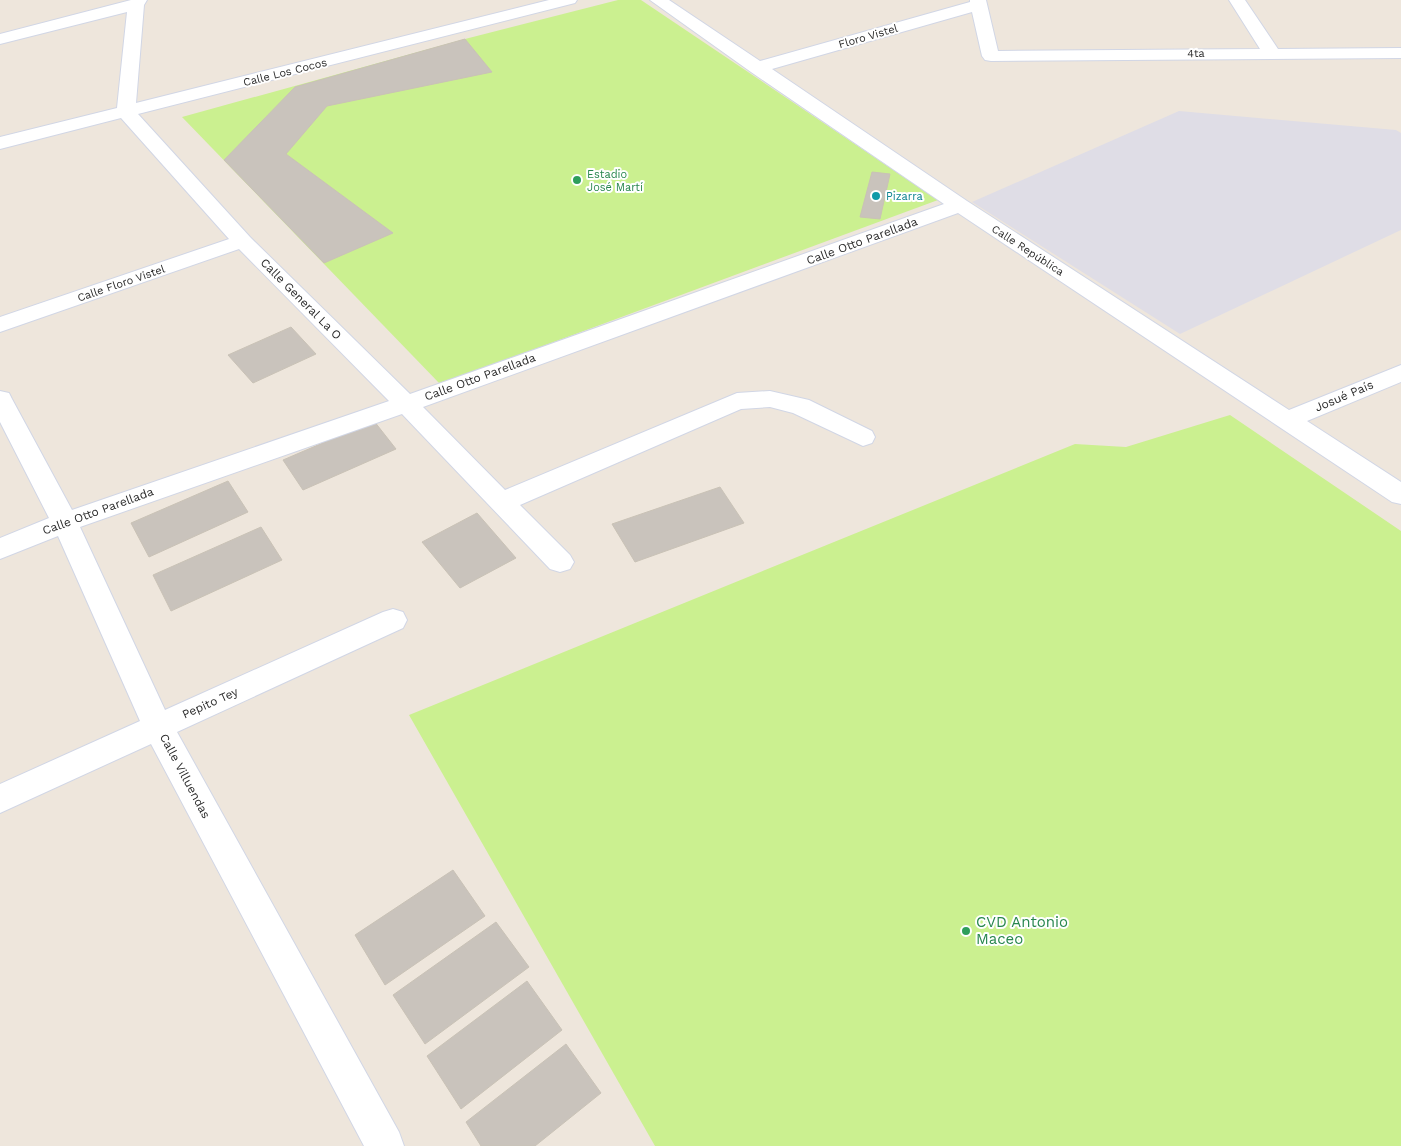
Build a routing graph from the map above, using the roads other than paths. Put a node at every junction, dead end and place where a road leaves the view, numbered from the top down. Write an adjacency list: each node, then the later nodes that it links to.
1 (569, 0): 10 (street, Calle Los Cocos)
2 (658, 0): 9 (street, Calle República)
3 (1237, 0): 7 (street)
4 (138, 2): 6 (street); 10 (street)
5 (978, 2): 7 (street, 4ta); 9 (street, Floro Vistel)
6 (0, 39)
7 (1271, 52): 8 (street, 4ta)
8 (1401, 53)
9 (757, 68): 12 (street, Calle República)
10 (126, 112): 11 (street, Calle Los Cocos); 13 (street, Calle General La O)
11 (0, 143)
12 (960, 205): 17 (street, Calle Otto Parellada); 18 (street, Calle República)
13 (243, 241): 14 (street, Calle Floro Vistel); 17 (street, Calle General La O)
14 (0, 325)
15 (1401, 373): 18 (street, Josué País)
16 (0, 398): 22 (street, Calle Villuendas)
17 (406, 404): 21 (street, Calle General La O); 22 (street, Calle Otto Parellada)
18 (1288, 420): 20 (street, Calle República)
19 (863, 437): 21 (street)
20 (1401, 495)
21 (502, 502): 24 (street, Calle General La O)
22 (65, 522): 23 (street, Calle Otto Parellada); 26 (street, Calle Villuendas)
23 (0, 549)
24 (560, 562)
25 (393, 620): 26 (street, Pepito Tey)
26 (158, 727): 27 (street, Pepito Tey); 28 (street, Calle Villuendas)
27 (0, 799)
28 (385, 1146)

